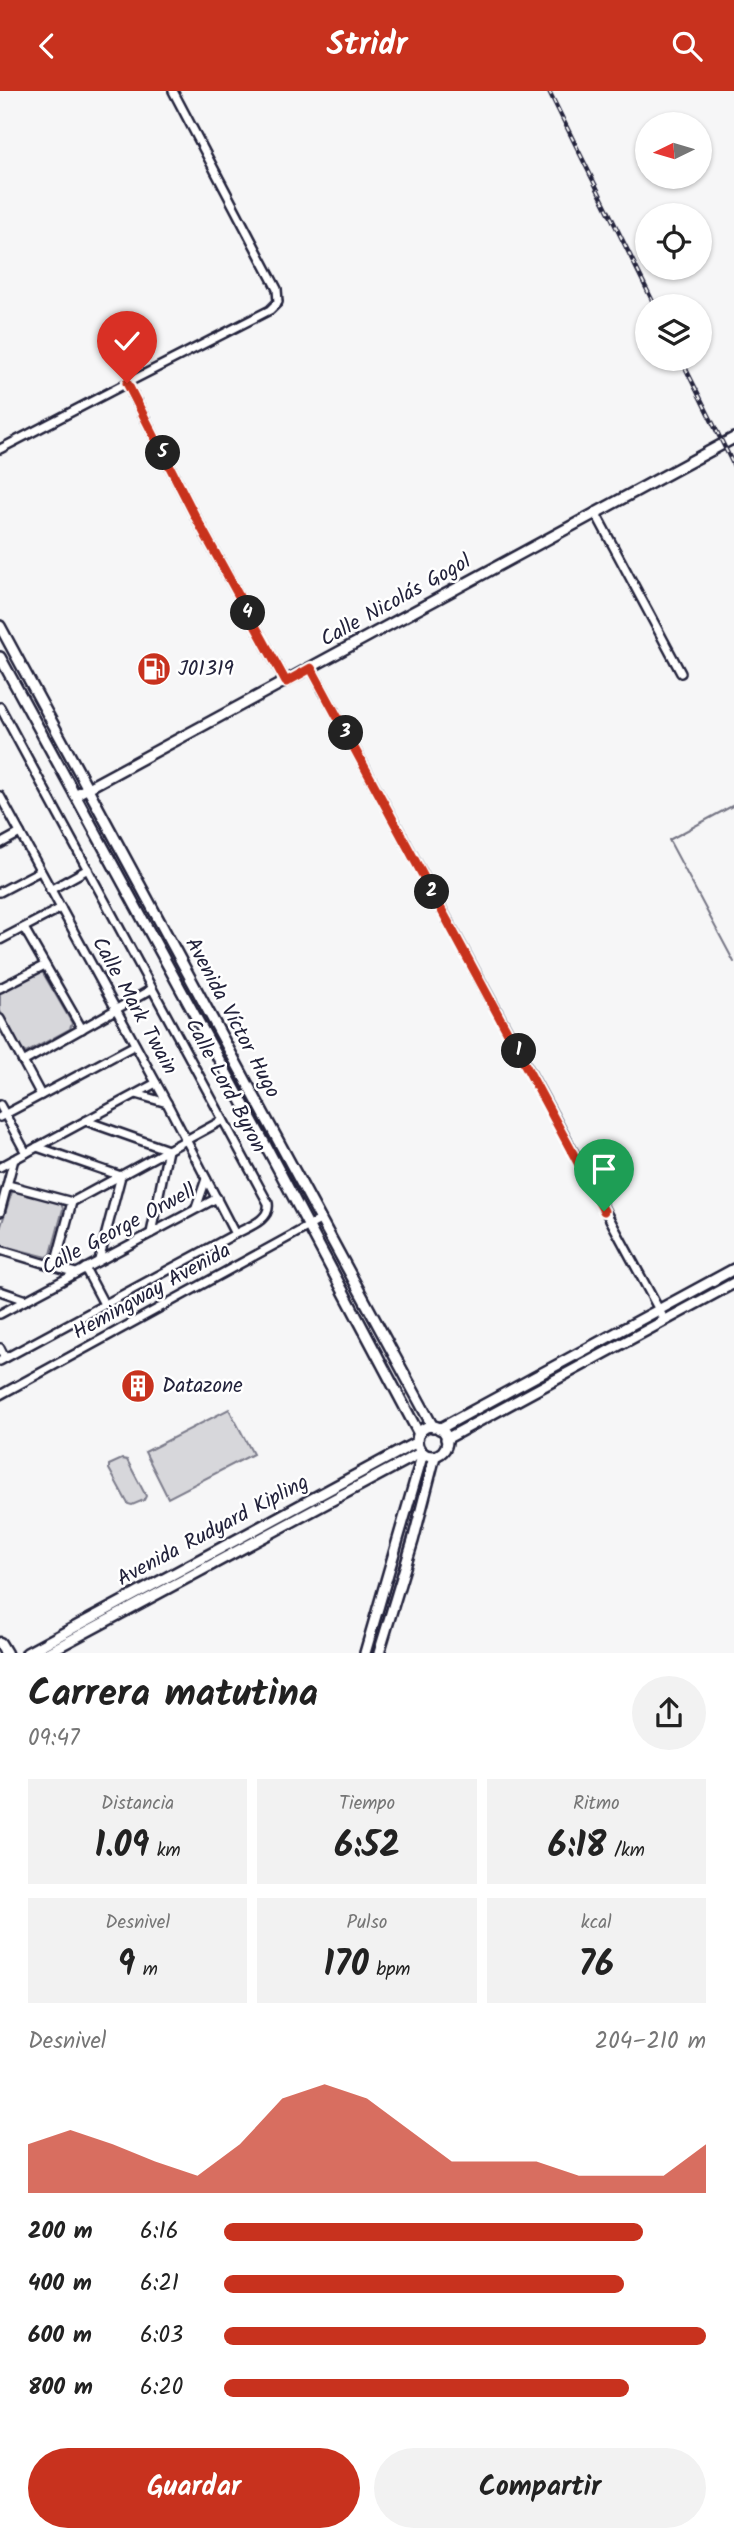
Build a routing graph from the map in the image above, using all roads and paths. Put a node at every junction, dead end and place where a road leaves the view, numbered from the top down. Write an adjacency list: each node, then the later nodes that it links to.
1 (173, 91): 2 (street)
2 (127, 383): 4 (street); 10 (street)
3 (734, 438): 5 (street, Calle Nicolás Gogol)
4 (0, 449)
5 (595, 512): 8 (street, Calle Nicolás Gogol); 9 (street)
6 (0, 626): 12 (street, Avenida Víctor Hugo)
7 (0, 657): 13 (street, Avenida Víctor Hugo)
8 (311, 668): 10 (street, Calle Nicolás Gogol); 69 (street)
9 (681, 673)
10 (286, 682): 12 (street, Calle Nicolás Gogol)
11 (1, 713): 17 (street, Calle Lord Byron)
12 (89, 789): 13 (street, Calle Nicolás Gogol); 53 (street, Avenida Víctor Hugo)
13 (75, 795): 54 (street, Avenida Víctor Hugo)
14 (0, 796): 15 (street, Calle Mark Twain)
15 (20, 833): 16 (street); 18 (street, Calle Mark Twain)
16 (0, 844)
17 (88, 869): 19 (street); 26 (street, Calle Lord Byron)
18 (40, 871): 19 (street, Calle Mark Twain); 20 (street)
19 (50, 890): 21 (street, Calle Mark Twain)
20 (0, 892)
21 (61, 908): 22 (street); 27 (street, Calle Mark Twain)
22 (24, 928): 23 (street); 24 (street)
23 (0, 940)
24 (45, 965): 25 (street); 29 (street)
25 (0, 988)
26 (152, 989): 27 (street); 38 (street, Calle Lord Byron)
27 (116, 1010): 29 (street); 30 (street, Calle Mark Twain)
28 (0, 1019): 31 (street)
29 (82, 1029): 31 (street)
30 (135, 1045): 32 (street, Calle Mark Twain); 34 (street)
31 (23, 1062): 34 (street)
32 (156, 1083): 33 (street); 35 (street, Calle Mark Twain)
33 (136, 1094): 35 (street); 39 (street)
34 (41, 1095): 37 (street)
35 (167, 1103): 40 (street, Calle Mark Twain)
36 (0, 1105): 37 (street)
37 (3, 1115): 43 (street)
38 (223, 1120): 40 (street); 56 (street, Calle Lord Byron)
39 (86, 1121): 41 (street); 42 (street)
40 (186, 1139): 42 (street); 47 (street, Calle Mark Twain)
41 (37, 1147): 43 (street); 46 (street)
42 (168, 1150): 46 (street); 55 (street)
43 (26, 1153): 44 (street)
44 (14, 1159): 45 (street); 48 (street)
45 (0, 1167)
46 (121, 1176): 50 (street); 58 (street)
47 (206, 1179): 49 (street, Calle Mark Twain); 51 (street)
48 (8, 1185): 50 (street); 52 (street)
49 (217, 1198): 51 (street, Calle George Orwell); 56 (street, Calle Mark Twain)
50 (72, 1202): 59 (street)
51 (196, 1209): 55 (street, Calle George Orwell)
52 (0, 1212)
53 (320, 1220): 54 (street, Hemingway Avenida); 64 (street, Avenida Víctor Hugo)
54 (309, 1226): 66 (street, Avenida Víctor Hugo); 74 (street, Hemingway Avenida)
55 (150, 1233): 58 (street, Calle George Orwell)
56 (235, 1234): 68 (street, Calle Lord Byron)
57 (0, 1250): 59 (street)
58 (99, 1260): 60 (street, Calle George Orwell)
59 (55, 1265): 62 (street)
60 (85, 1268): 62 (street, Calle George Orwell); 68 (street)
61 (734, 1269): 69 (street)
62 (76, 1273): 67 (street, Calle George Orwell)
63 (734, 1283): 71 (street)
64 (360, 1290): 66 (street); 75 (street, Avenida Víctor Hugo)
65 (0, 1291): 67 (street)
66 (346, 1298): 76 (street, Avenida Víctor Hugo)
67 (26, 1300): 70 (street, Calle George Orwell)
68 (104, 1304): 73 (street, Calle Lord Byron)
69 (658, 1309): 71 (street); 75 (street)
70 (0, 1314)
71 (664, 1319): 77 (street)
72 (0, 1348): 73 (street)
73 (3, 1360)
74 (0, 1395)
75 (436, 1428): 76 (street); 77 (street)
76 (418, 1438): 78 (street); 82 (street, Avenida Rudyard Kipling)
77 (446, 1439): 79 (street)
78 (422, 1453): 79 (street); 83 (street, Avenida Rudyard Kipling); 84 (street)
79 (436, 1456): 85 (street)
80 (0, 1643): 81 (main road)
81 (6, 1653)
82 (27, 1653)
83 (47, 1653)
84 (365, 1653)
85 (379, 1653)

